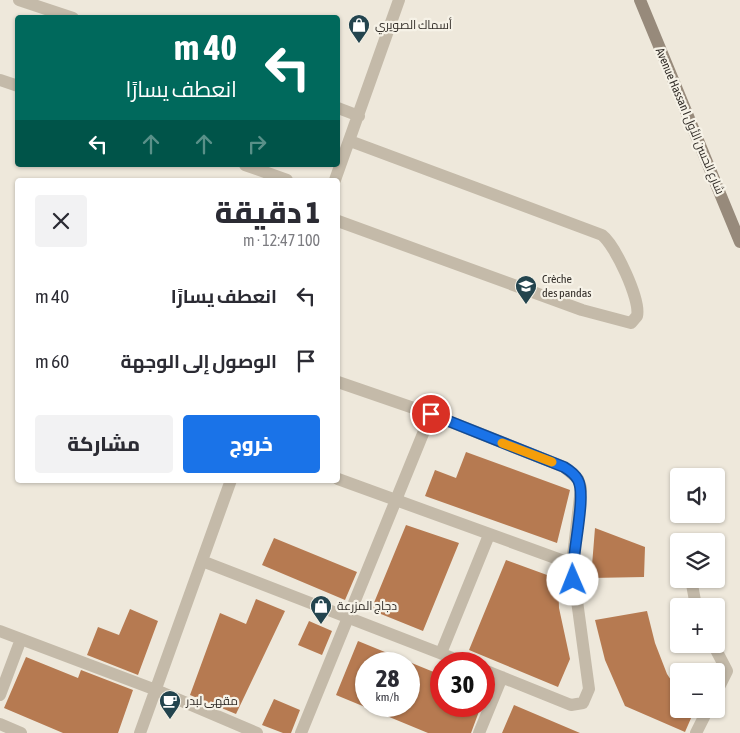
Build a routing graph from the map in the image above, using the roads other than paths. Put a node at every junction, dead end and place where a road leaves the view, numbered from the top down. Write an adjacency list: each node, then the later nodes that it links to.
1 (19, 0): 4 (street)
2 (399, 0): 8 (street)
3 (640, 0): 14 (main road, Avenue Hassan I شارع الحسن الأول)
4 (64, 15)
5 (0, 80): 6 (street)
6 (15, 85)
7 (340, 109): 8 (street)
8 (359, 116): 9 (street)
9 (350, 141): 11 (street); 13 (street)
10 (251, 167): 12 (street)
11 (340, 167)
12 (281, 178)
13 (340, 222)
14 (740, 242)
15 (340, 383): 16 (street)
16 (431, 414): 19 (street); 22 (street)
17 (340, 480): 19 (street)
18 (230, 483): 21 (street)
19 (396, 502): 20 (street); 23 (street)
20 (488, 535): 22 (street); 27 (street)
21 (202, 560): 23 (street); 30 (street)
22 (572, 564): 29 (street)
23 (348, 617): 26 (street); 38 (street)
24 (0, 631): 25 (street)
25 (21, 639): 30 (street); 31 (street)
26 (438, 652)
27 (441, 652)
28 (495, 674): 29 (street)
29 (502, 677): 39 (street)
30 (156, 690): 34 (street); 36 (street)
31 (0, 694)
32 (704, 718): 40 (street)
33 (0, 724): 35 (street)
34 (233, 728): 37 (street)
35 (21, 733)
36 (140, 733)
37 (257, 733)
38 (301, 733)
39 (478, 733)
40 (696, 733)

